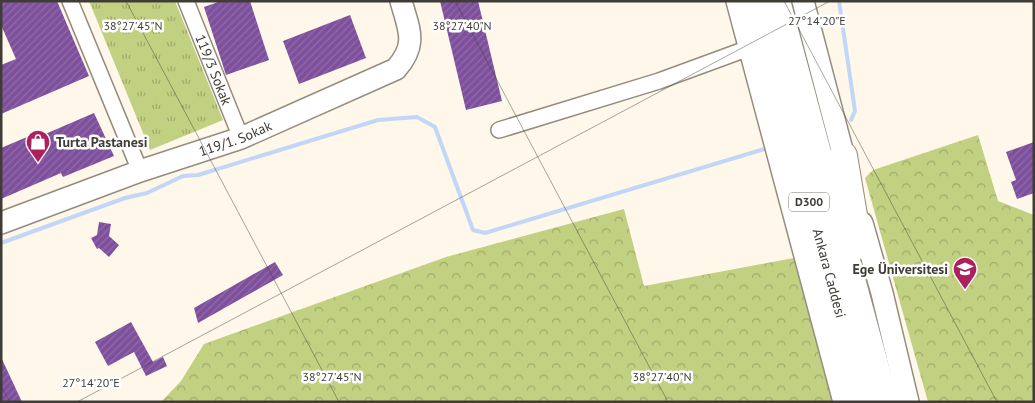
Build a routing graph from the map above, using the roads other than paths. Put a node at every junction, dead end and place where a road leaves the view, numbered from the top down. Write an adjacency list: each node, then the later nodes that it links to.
1 (70, 1): 12 (street)
2 (186, 1): 10 (street, 119/3 Sokak)
3 (401, 1): 10 (main road, 119/1. Sokak)
4 (737, 1): 8 (main road, Ankara Caddesi)
5 (756, 1): 14 (highway, Ankara Caddesi / D300)
6 (776, 1): 14 (highway, Ankara Caddesi / D300)
7 (803, 1): 11 (main road)
8 (749, 48): 9 (street); 15 (main road, Ankara Caddesi)
9 (500, 130)
10 (241, 138): 12 (main road, 119/1. Sokak)
11 (843, 156): 14 (highway)
12 (140, 171): 13 (main road, 119/1. Sokak)
13 (1, 223)
14 (884, 400)
15 (844, 402)

